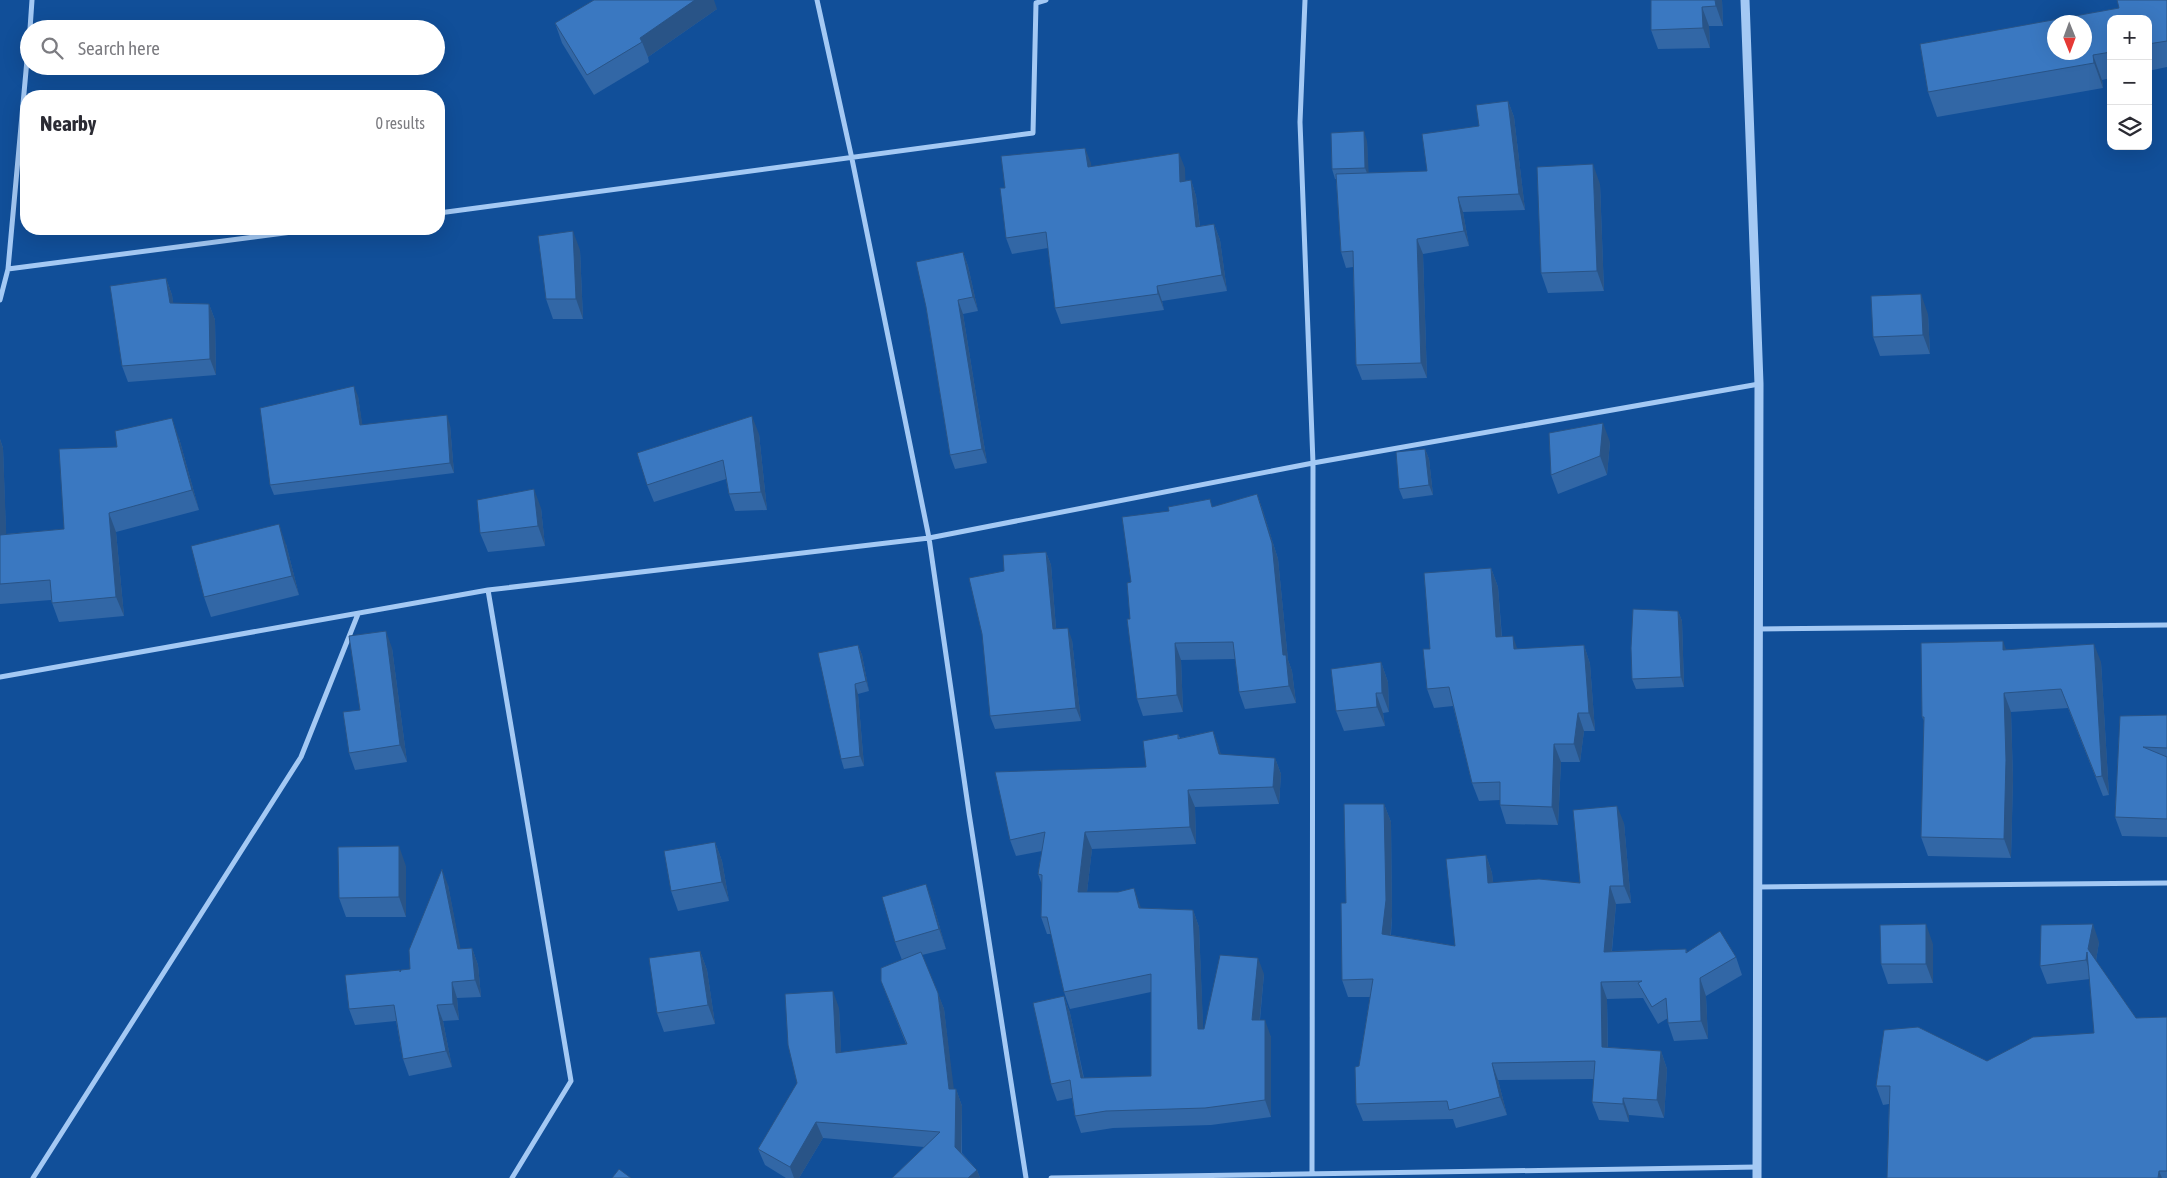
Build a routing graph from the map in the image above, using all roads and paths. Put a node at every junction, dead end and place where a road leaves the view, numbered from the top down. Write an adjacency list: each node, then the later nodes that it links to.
1 (32, 0): 6 (street)
2 (817, 0): 10 (street)
3 (1046, 0): 10 (street)
4 (1305, 0): 16 (street)
5 (1744, 0): 15 (street)
6 (31, 20)
7 (26, 75): 8 (street)
8 (24, 90)
9 (20, 137): 13 (street)
10 (852, 159): 11 (street); 17 (street)
11 (445, 212)
12 (269, 235): 13 (street)
13 (8, 269): 14 (street)
14 (0, 300)
15 (1758, 384): 16 (street); 21 (street)
16 (1313, 463): 17 (street); 26 (street)
17 (929, 538): 18 (street); 29 (street)
18 (488, 590): 19 (street); 28 (street)
19 (358, 614): 22 (street); 27 (street)
20 (2167, 625): 21 (street)
21 (1758, 628): 24 (street)
22 (0, 677)
23 (2167, 883): 24 (street)
24 (1758, 887): 25 (street)
25 (1757, 1167): 26 (street); 31 (street)
26 (1312, 1174): 30 (street)
27 (33, 1178)
28 (512, 1178)
29 (1026, 1178)
30 (1051, 1178)
31 (1757, 1178)

